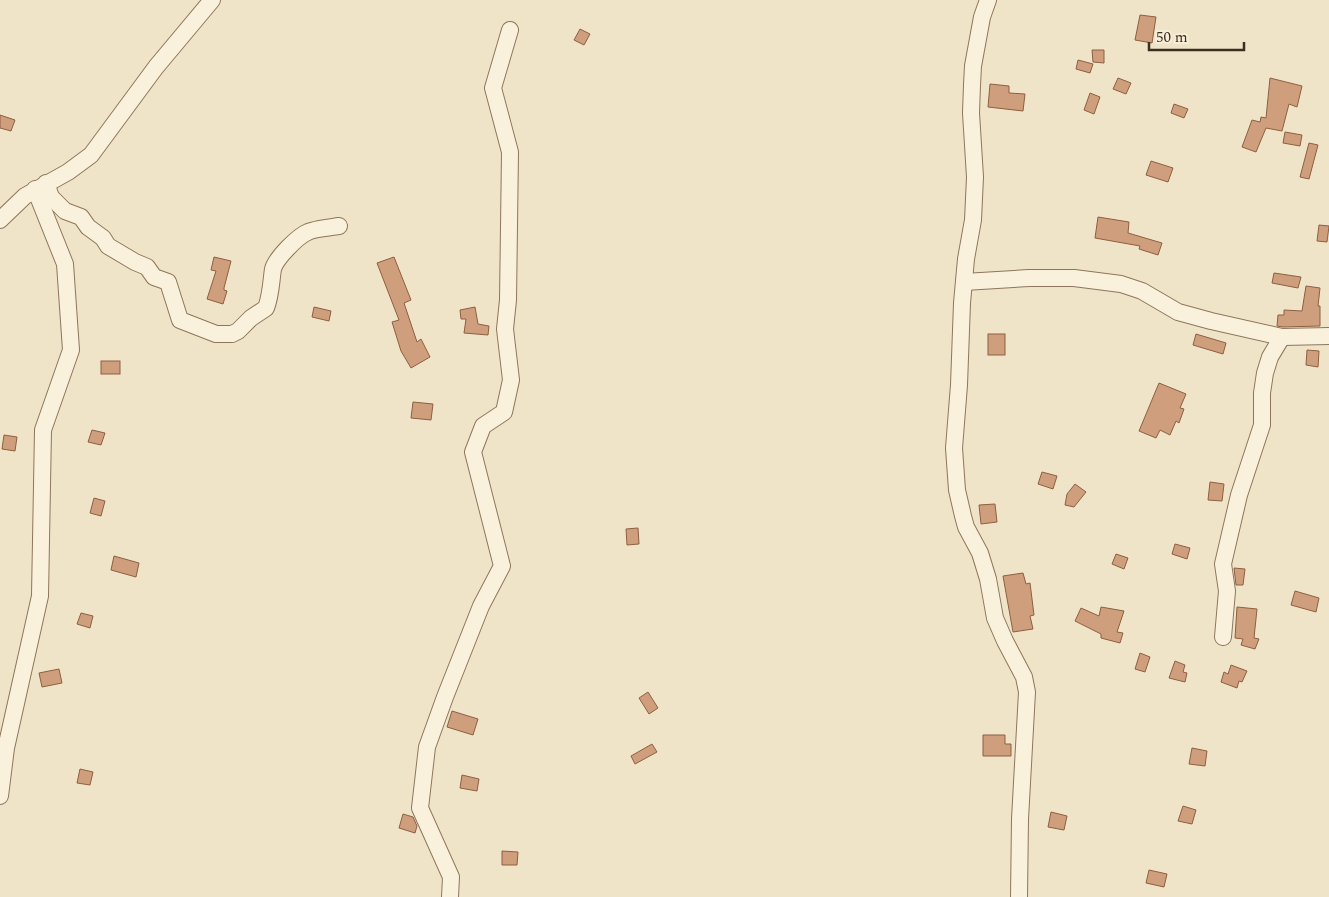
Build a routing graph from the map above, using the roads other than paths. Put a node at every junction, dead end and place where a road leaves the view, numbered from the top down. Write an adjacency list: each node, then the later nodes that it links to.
1 (212, 0): 4 (street)
2 (988, 0): 7 (street)
3 (510, 30): 12 (street)
4 (41, 186): 5 (street); 6 (street); 11 (street)
5 (0, 220)
6 (339, 226)
7 (964, 282): 9 (street); 13 (street)
8 (1329, 336): 9 (street)
9 (1282, 338): 10 (street)
10 (1223, 637)
11 (0, 796)
12 (450, 897)
13 (1019, 897)

